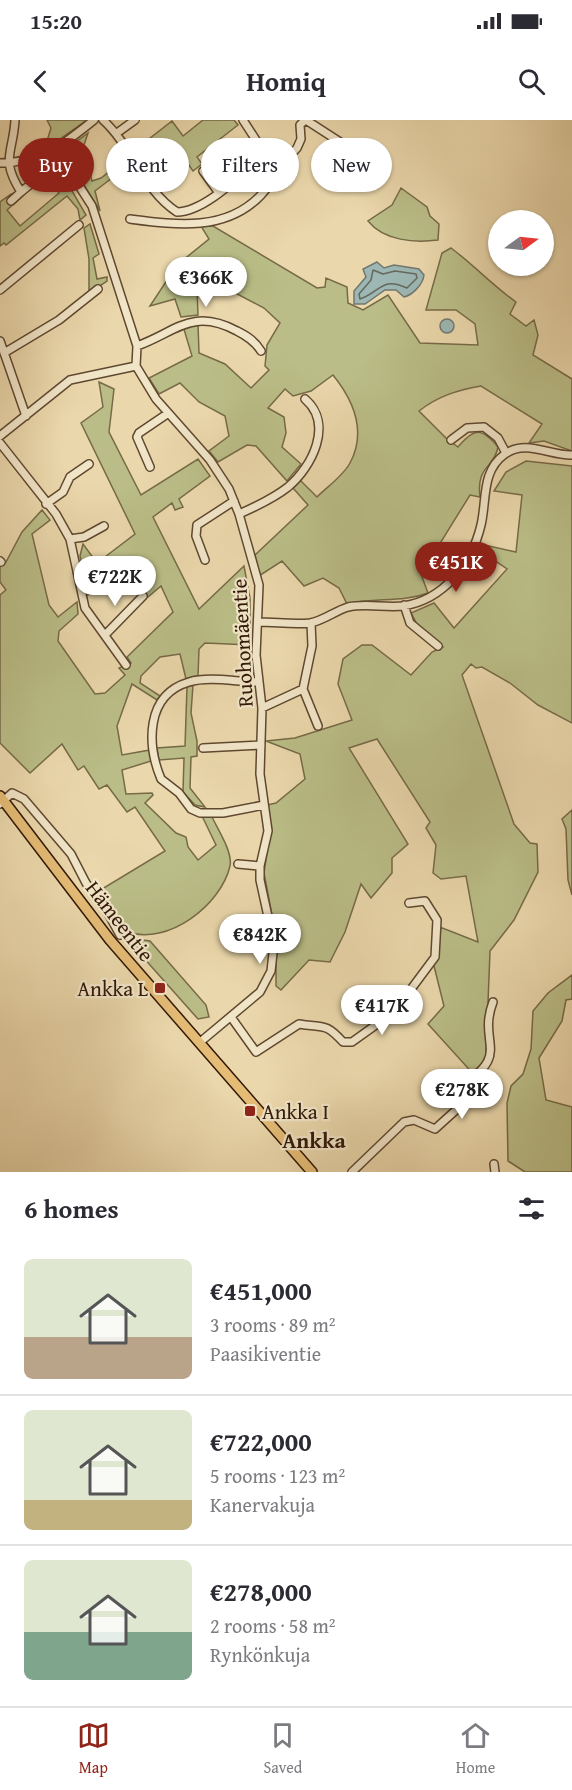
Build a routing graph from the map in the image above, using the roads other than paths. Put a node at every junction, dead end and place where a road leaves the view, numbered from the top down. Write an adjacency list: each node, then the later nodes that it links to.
1 (15, 120): 11 (street)
2 (94, 120): 8 (street)
3 (104, 120): 7 (street)
4 (135, 120): 7 (street)
5 (243, 120): 15 (street)
6 (306, 120): 9 (street); 19 (street)
7 (117, 133): 17 (street)
8 (71, 138)
9 (334, 138)
10 (18, 162): 11 (street)
11 (3, 163): 12 (street)
12 (18, 188)
13 (21, 192): 16 (street)
14 (83, 192): 24 (street)
15 (219, 193): 17 (street)
16 (11, 201)
17 (173, 210): 19 (street)
18 (130, 219): 19 (street)
19 (173, 222)
20 (79, 225): 22 (street)
21 (98, 289): 26 (street)
22 (0, 290)
23 (0, 341): 26 (street)
24 (137, 346): 25 (street); 27 (street)
25 (261, 351)
26 (4, 353): 30 (street)
27 (136, 366): 29 (street, Ruohomäentie); 30 (street)
28 (305, 399): 40 (street)
29 (168, 414): 37 (street); 38 (street, Ruohomäentie)
30 (26, 416): 31 (street)
31 (0, 435)
32 (451, 440): 34 (street)
33 (0, 443): 39 (street)
34 (506, 453): 35 (street); 45 (street)
35 (572, 455)
36 (89, 464): 39 (street)
37 (150, 467)
38 (234, 501): 40 (street, Ruohomäentie); 43 (street)
39 (46, 504): 42 (street)
40 (239, 514): 46 (street, Ruohomäentie)
41 (104, 526): 42 (street)
42 (70, 539): 48 (street)
43 (205, 560)
44 (143, 597): 48 (street)
45 (404, 605): 47 (street); 49 (street)
46 (259, 622): 47 (street); 51 (street, Ruohomäentie)
47 (311, 623): 52 (street)
48 (105, 634): 50 (street)
49 (438, 646)
50 (126, 665)
51 (258, 682): 53 (street, Ruohomäentie); 58 (street)
52 (303, 689): 53 (street); 54 (street)
53 (262, 708): 55 (street, Ruohomäentie)
54 (318, 726)
55 (261, 745): 56 (street); 58 (street, Ruohomäentie)
56 (203, 748)
57 (1, 800): 62 (street); 65 (highway, Hämeentie)
58 (264, 805): 60 (street, Ruohomäentie)
59 (238, 864): 60 (street)
60 (260, 866): 64 (street, Ruohomäentie)
61 (409, 903): 64 (street)
62 (120, 935)
63 (493, 1002): 68 (street)
64 (231, 1017): 65 (street, Ruohomäentie)
65 (198, 1042): 67 (highway, Hämeentie)
66 (495, 1164): 69 (street)
67 (312, 1172)
68 (352, 1172)
69 (495, 1172)

